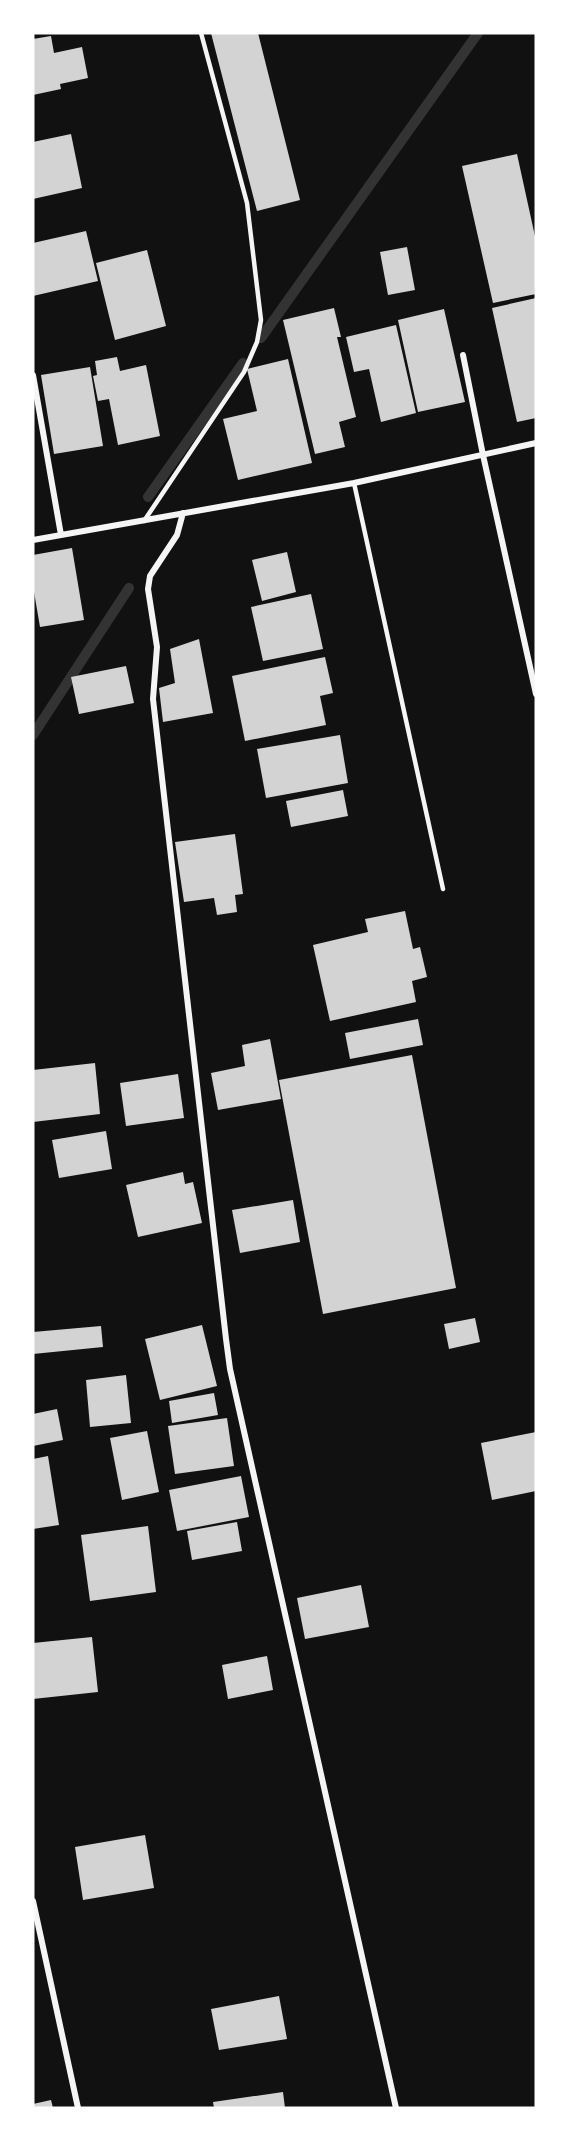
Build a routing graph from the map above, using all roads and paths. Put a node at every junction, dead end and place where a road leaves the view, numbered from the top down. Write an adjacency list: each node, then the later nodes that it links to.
1 (201, 33): 8 (lane)
2 (463, 355): 5 (street)
3 (33, 375): 9 (street)
4 (536, 443): 5 (street)
5 (483, 455): 6 (street); 11 (street)
6 (354, 483): 7 (street); 12 (lane)
7 (183, 513): 8 (street); 15 (street)
8 (144, 521): 9 (street)
9 (61, 535): 10 (street)
10 (33, 540)
11 (536, 694)
12 (443, 889)
13 (33, 1901): 14 (street)
14 (78, 2108)
15 (396, 2108)

